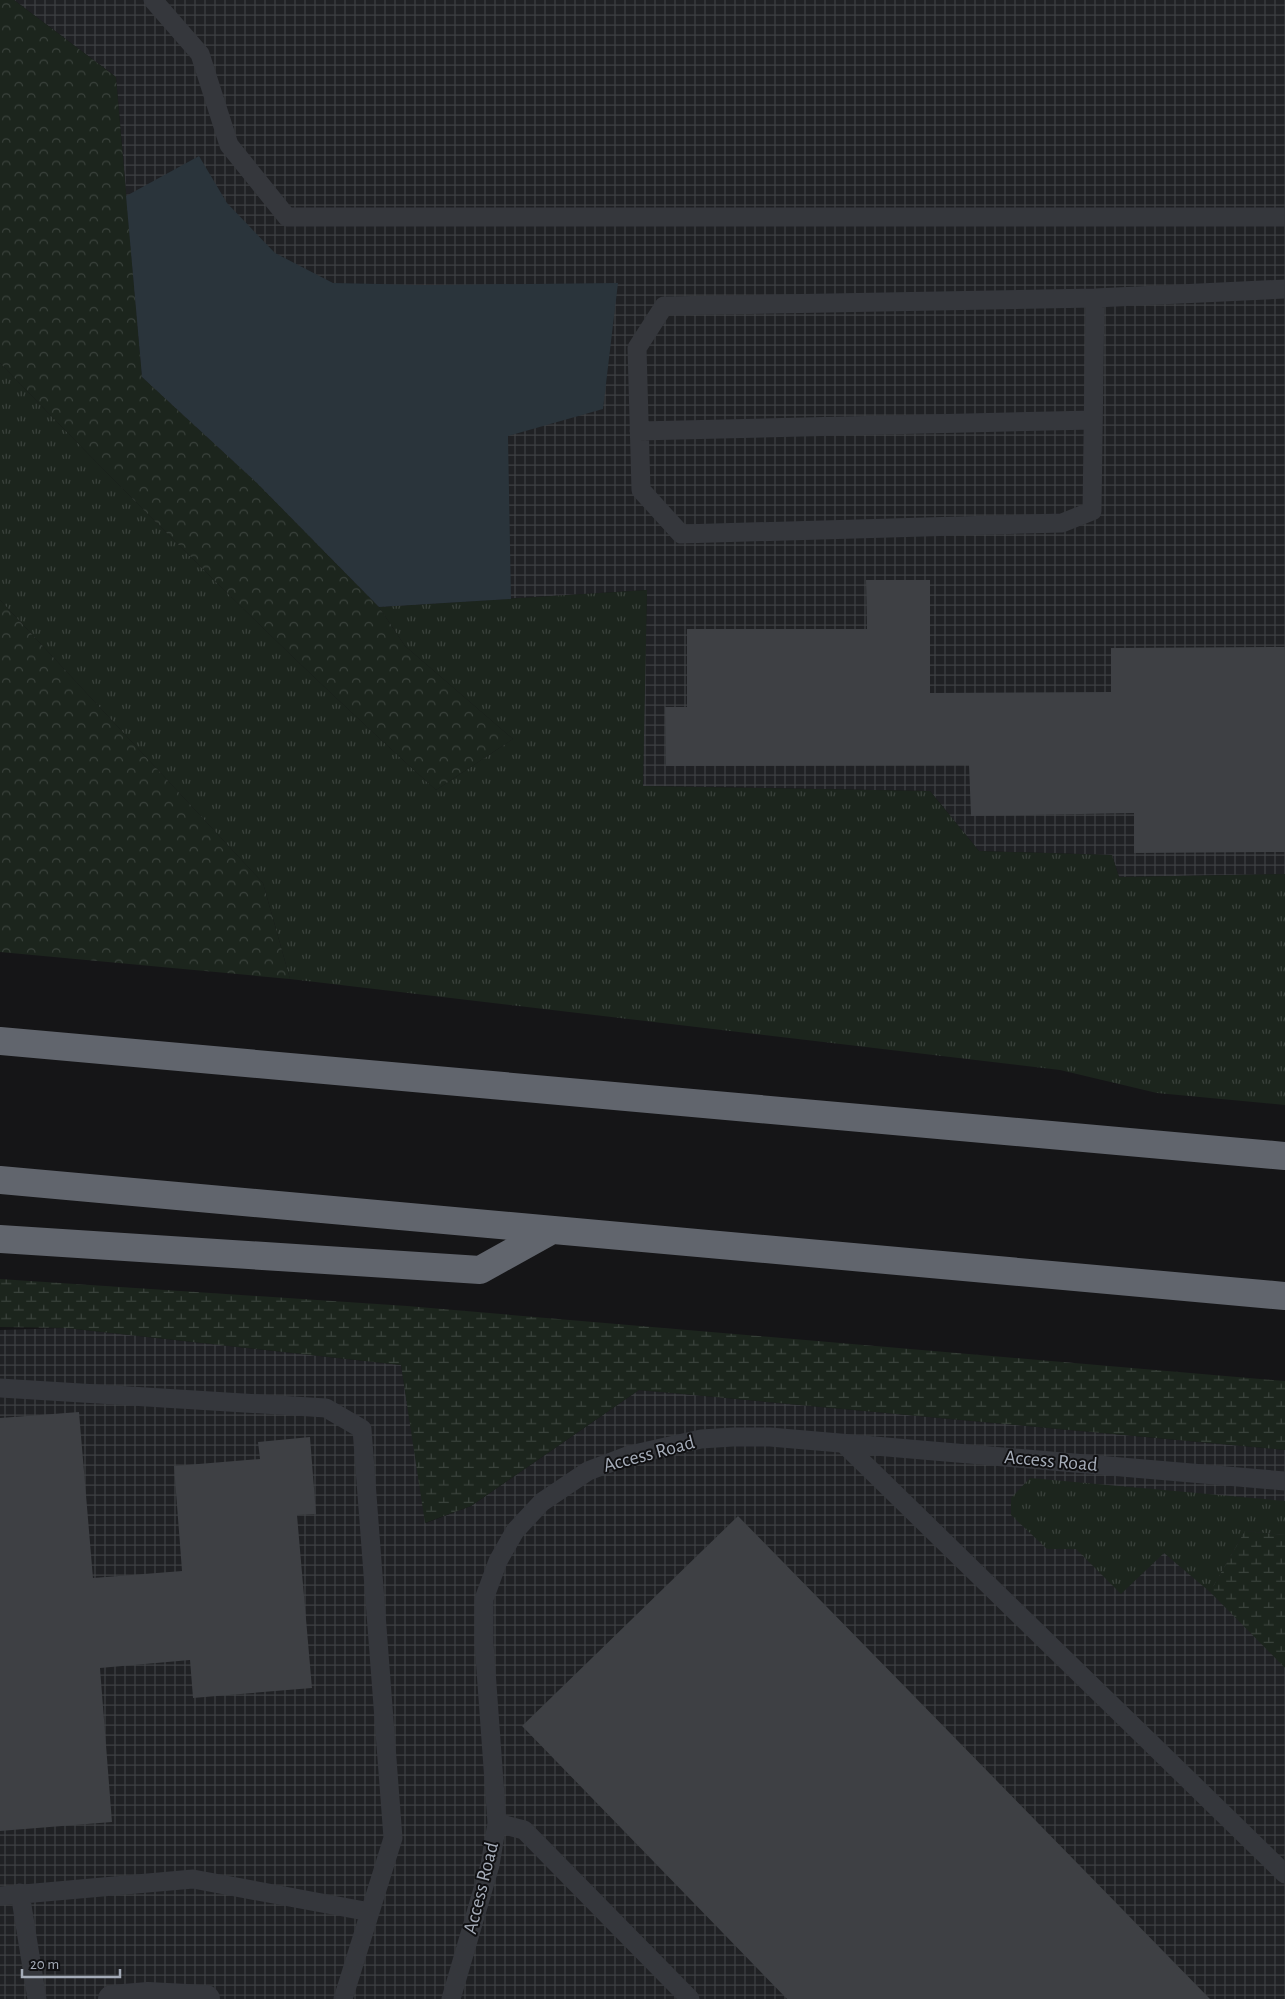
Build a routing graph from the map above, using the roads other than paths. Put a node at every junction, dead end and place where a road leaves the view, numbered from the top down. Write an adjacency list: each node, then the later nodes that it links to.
1 (154, 0): 2 (lane)
2 (1285, 217)
3 (1285, 289): 4 (lane)
4 (1095, 298): 5 (lane); 6 (lane)
5 (1093, 420): 6 (lane); 6 (lane)
6 (639, 431)
7 (0, 1041): 8 (highway)
8 (1285, 1156)
9 (0, 1180): 10 (highway)
10 (552, 1230): 11 (highway); 12 (highway)
11 (0, 1239)
12 (1285, 1296)
13 (0, 1388): 20 (lane)
14 (844, 1444): 15 (lane, Access Road); 16 (lane, Access Road); 17 (lane)
15 (1285, 1481)
16 (496, 1823): 25 (lane, Access Road); 26 (lane)
17 (1285, 1874)
18 (20, 1893): 19 (lane); 20 (lane); 21 (lane)
19 (0, 1896)
20 (370, 1912): 24 (lane)
21 (37, 1999)
22 (112, 1999): 23 (street)
23 (206, 1999)
24 (343, 1999)
25 (451, 1999)
26 (690, 1999)

